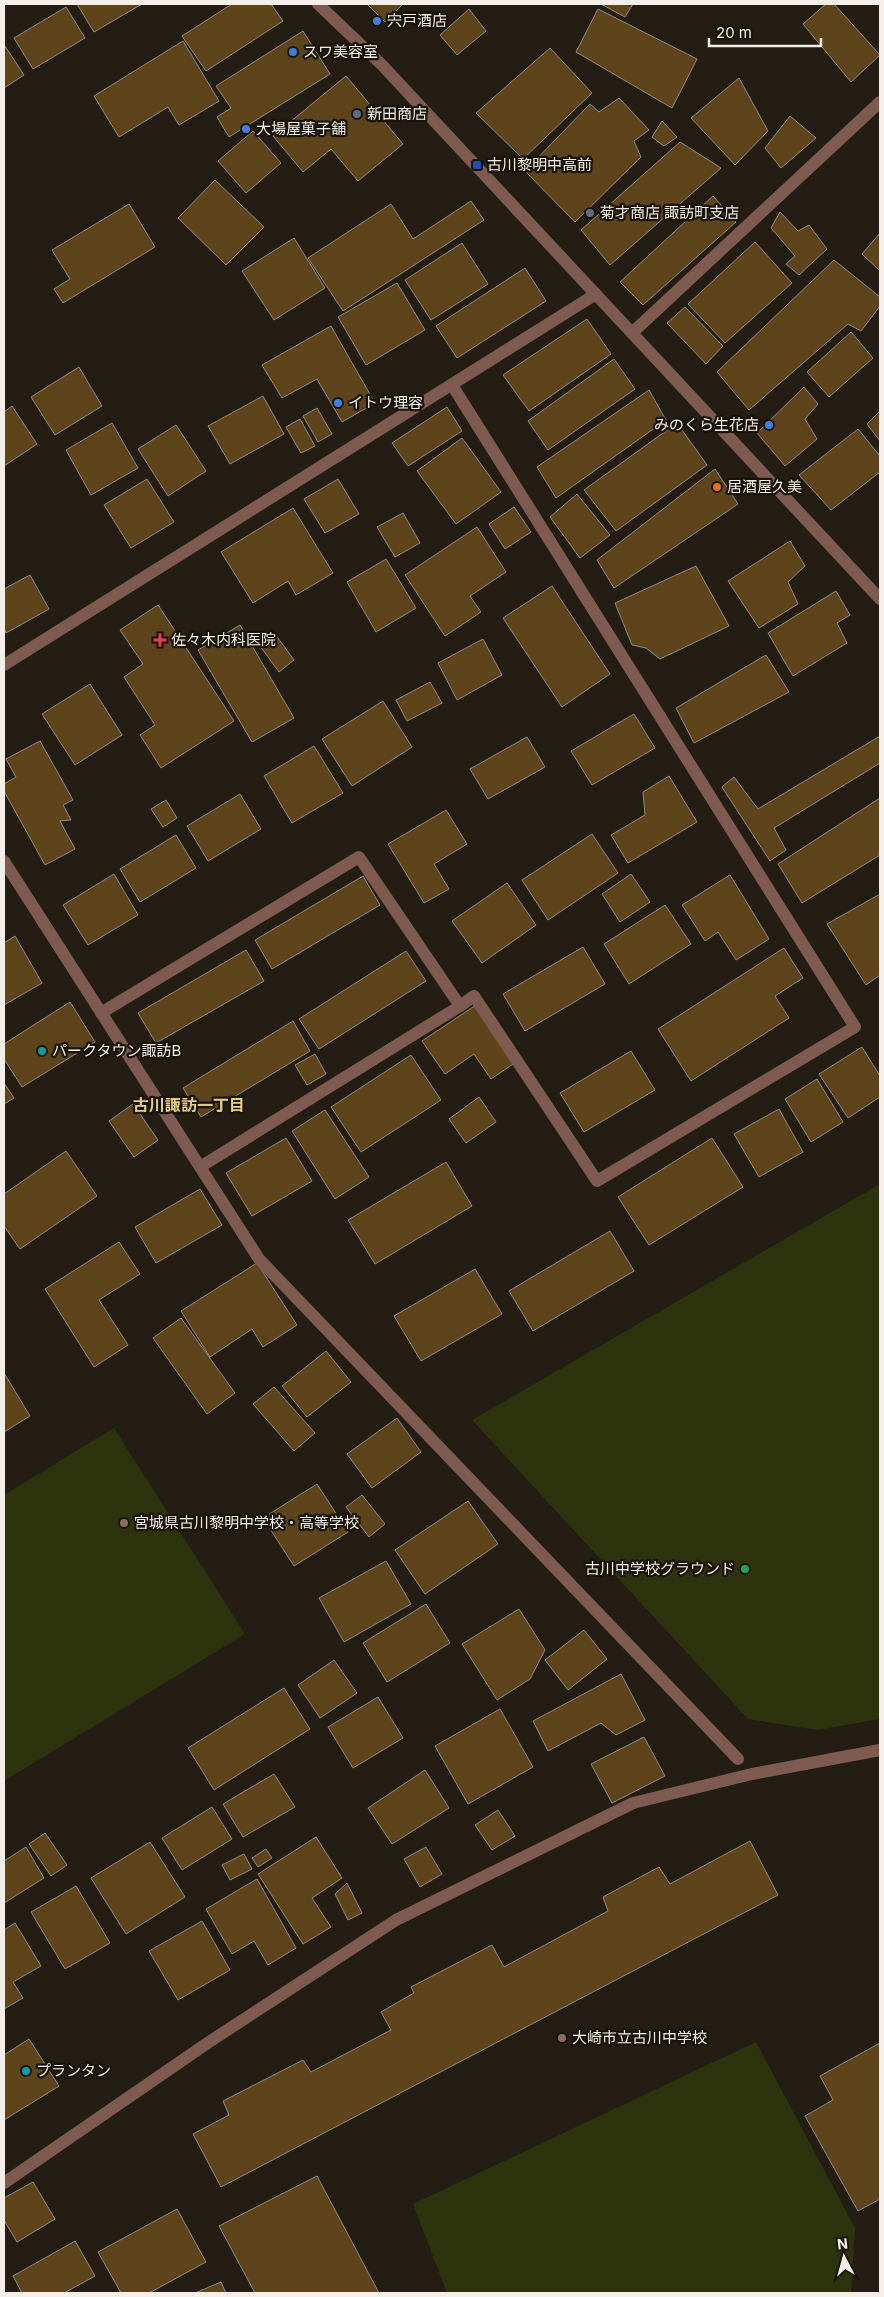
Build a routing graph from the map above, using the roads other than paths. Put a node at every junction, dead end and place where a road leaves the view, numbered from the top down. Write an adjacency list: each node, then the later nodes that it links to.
1 (318, 4): 3 (street)
2 (880, 102): 4 (street)
3 (596, 294): 4 (street); 5 (street)
4 (632, 333): 6 (street)
5 (452, 385): 7 (street); 9 (street)
6 (880, 599)
7 (4, 665)
8 (4, 862): 10 (street)
9 (460, 1006): 10 (street); 11 (street)
10 (101, 1013): 11 (street)
11 (200, 1167): 13 (street)
12 (880, 1750): 14 (street)
13 (738, 1759)
14 (4, 2182)

